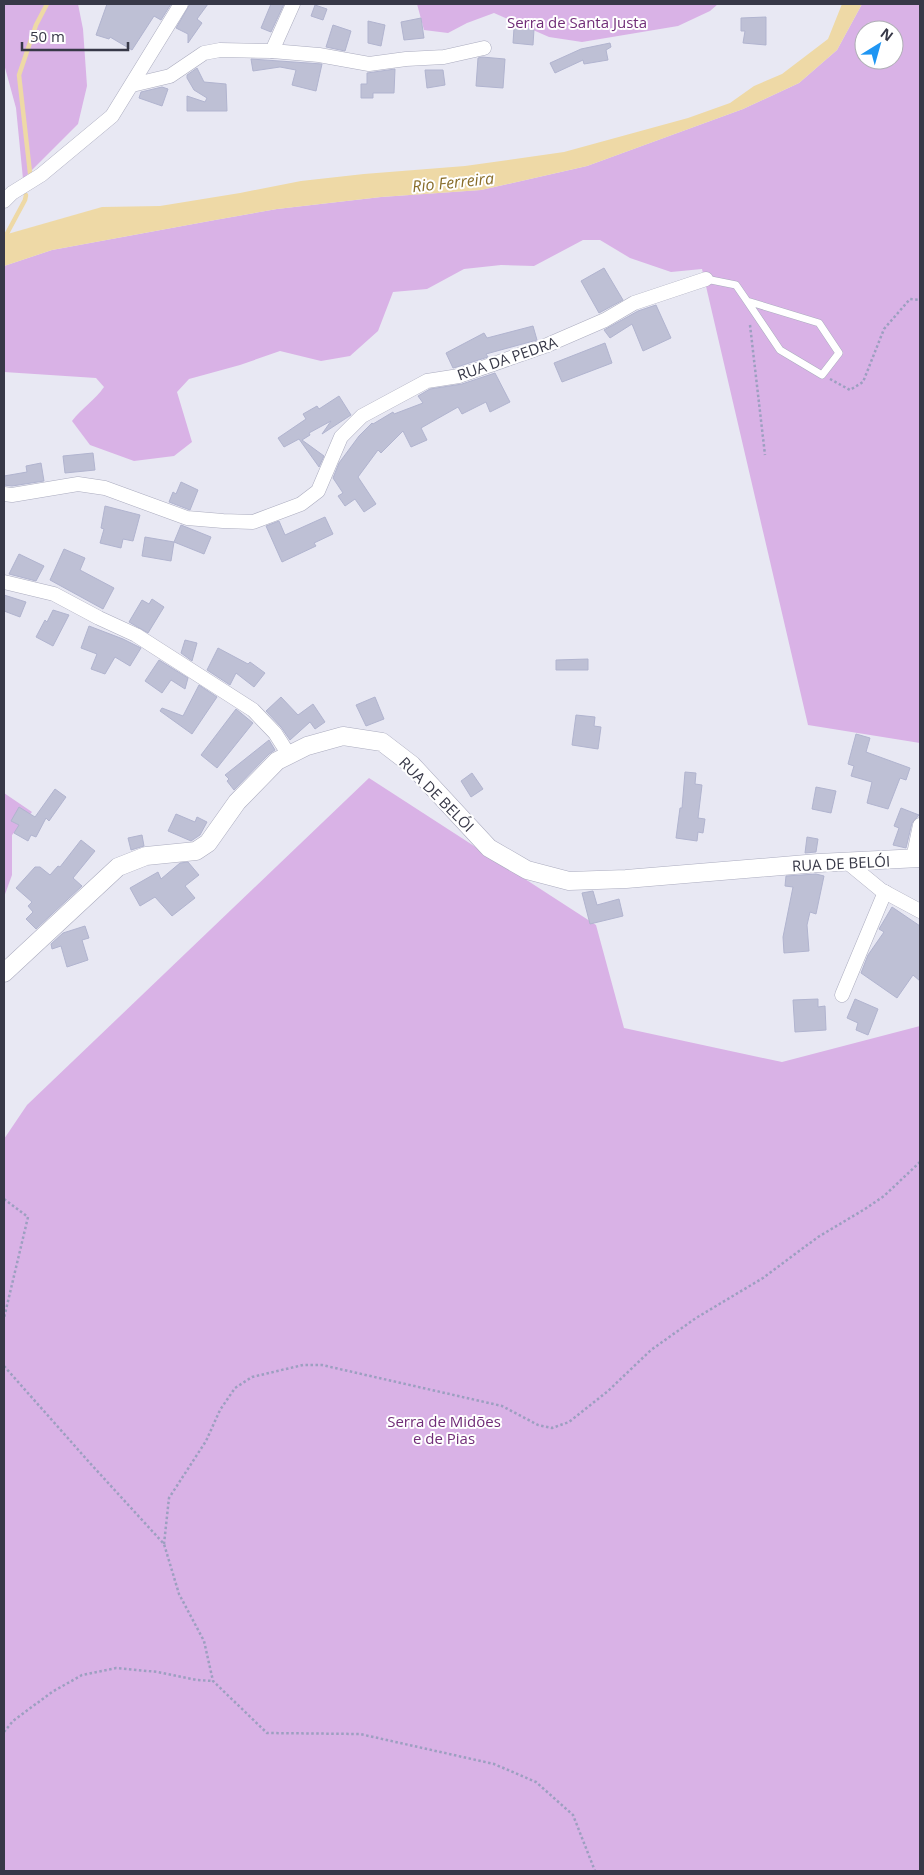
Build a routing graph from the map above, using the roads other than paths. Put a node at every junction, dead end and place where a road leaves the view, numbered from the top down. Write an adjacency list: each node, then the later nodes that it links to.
1 (181, 4): 5 (street)
2 (293, 4): 4 (street)
3 (484, 48): 4 (street)
4 (272, 51): 5 (street)
5 (132, 85): 6 (street)
6 (4, 201)
7 (706, 279): 8 (lane); 9 (street, RUA DA PEDRA)
8 (747, 301): 8 (lane)
9 (4, 494)
10 (4, 582): 11 (street)
11 (289, 755): 14 (street, RUA DE BELÓI); 17 (street, RUA DE BELÓI)
12 (920, 825): 13 (street)
13 (916, 859): 14 (street, RUA DE BELÓI)
14 (848, 862): 15 (street)
15 (885, 892): 16 (street); 18 (street)
16 (920, 912)
17 (4, 973)
18 (842, 995)

